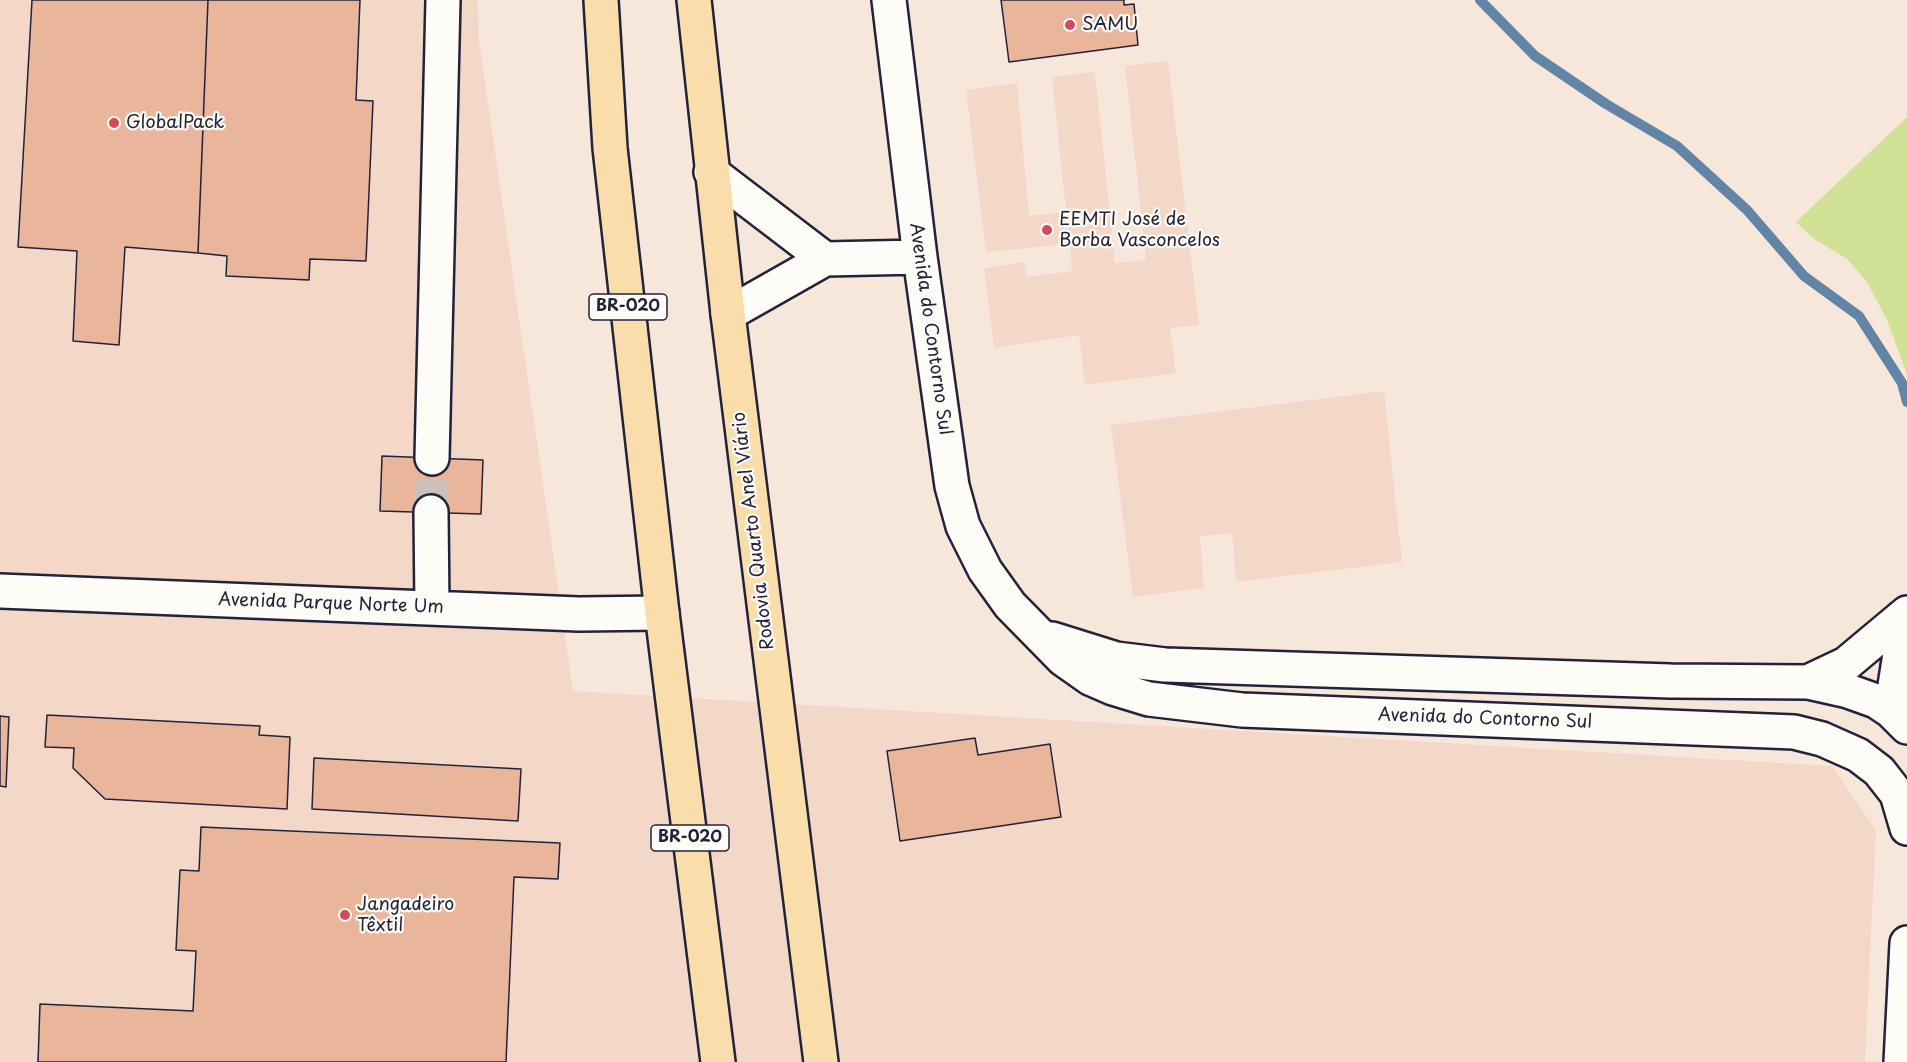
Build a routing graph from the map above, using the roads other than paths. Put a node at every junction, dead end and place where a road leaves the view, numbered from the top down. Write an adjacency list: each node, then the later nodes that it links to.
1 (443, 0): 9 (street)
2 (601, 0): 13 (highway, BR-020)
3 (694, 0): 5 (highway, Rodovia Quarto Anel Viário)
4 (889, 0): 6 (street, Avenida do Contorno Sul)
5 (711, 172): 7 (street); 8 (highway, Rodovia Quarto Anel Viário)
6 (920, 257): 7 (street); 15 (street, Avenida do Contorno Sul)
7 (825, 259): 8 (street)
8 (728, 314): 21 (highway, Rodovia Quarto Anel Viário)
9 (432, 458)
10 (431, 512): 12 (street)
11 (0, 591): 12 (street, Avenida Parque Norte Um)
12 (432, 608): 13 (street, Avenida Parque Norte Um)
13 (662, 613): 20 (highway, BR-020)
14 (1906, 614): 16 (street); 17 (street)
15 (1037, 634): 16 (street, Avenida do Contorno Sul); 18 (street, Avenida do Contorno Sul)
16 (1808, 682): 17 (street, Avenida do Contorno Sul)
17 (1899, 719)
18 (1907, 828)
19 (1907, 943): 22 (street)
20 (718, 1062)
21 (821, 1062)
22 (1901, 1062)

